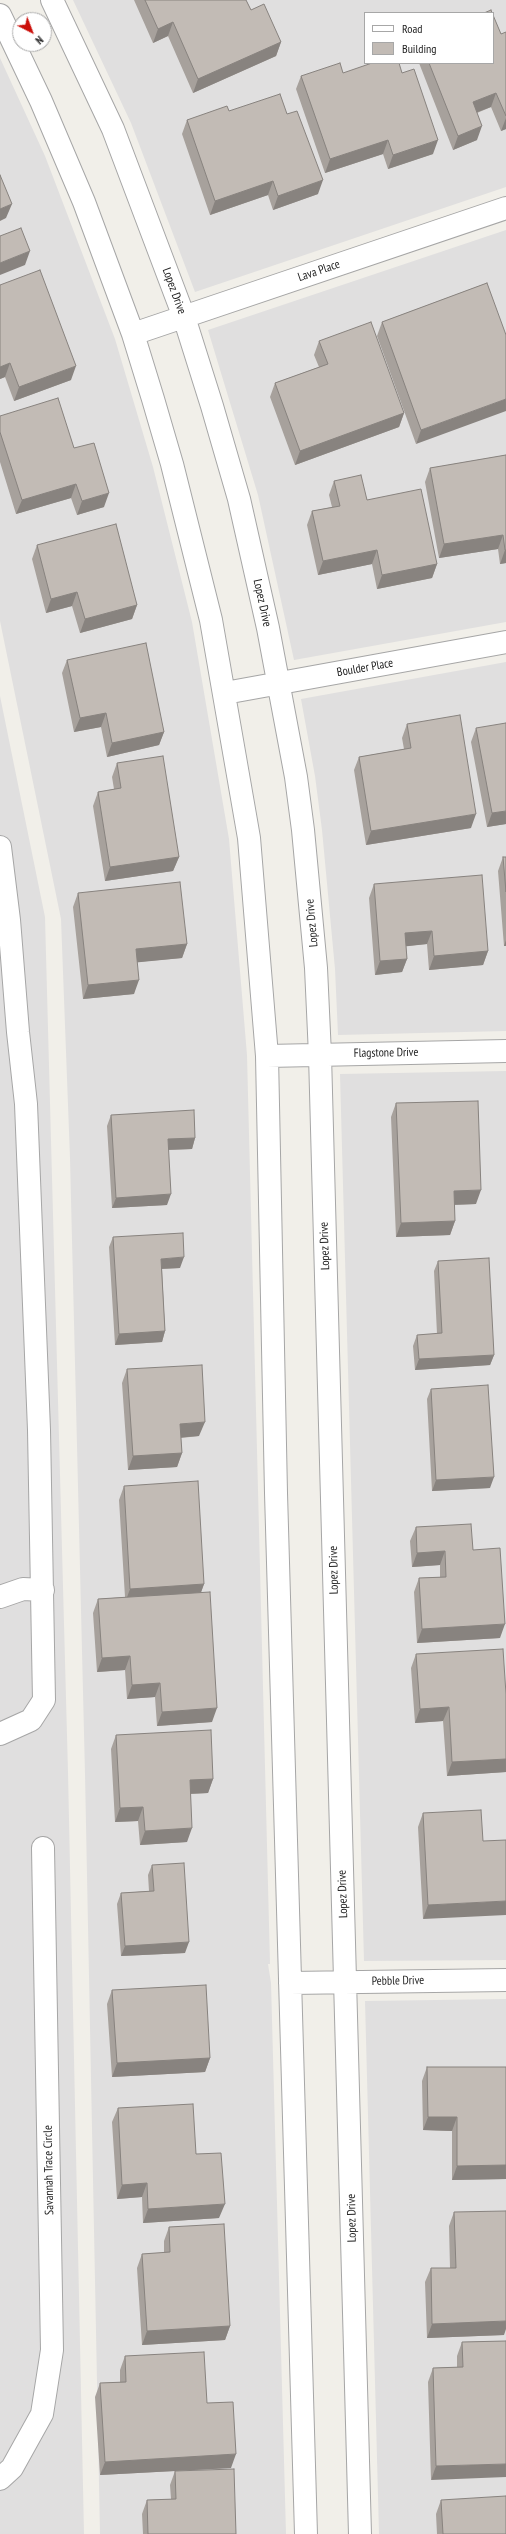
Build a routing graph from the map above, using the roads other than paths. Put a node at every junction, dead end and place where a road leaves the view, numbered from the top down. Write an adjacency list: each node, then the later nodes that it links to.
1 (52, 0): 4 (street, Lopez Drive)
2 (0, 15): 5 (street)
3 (506, 208): 4 (street, Lava Place)
4 (184, 317): 5 (street, Lava Place); 7 (street, Lopez Drive)
5 (133, 334): 8 (street)
6 (506, 642): 7 (street, Boulder Place)
7 (279, 683): 8 (street, Boulder Place); 11 (street, Lopez Drive)
8 (225, 693): 12 (street)
9 (0, 847): 13 (street)
10 (506, 1051): 11 (street, Flagstone Drive)
11 (320, 1055): 12 (street, Flagstone Drive); 18 (street, Lopez Drive)
12 (267, 1056): 19 (street)
13 (43, 1590): 14 (street); 15 (street)
14 (0, 1597)
15 (0, 1734)
16 (44, 1848): 20 (street, Savannah Trace Circle)
17 (506, 1980): 18 (street, Pebble Drive)
18 (345, 1981): 19 (street, Pebble Drive); 22 (street, Lopez Drive)
19 (290, 1983): 21 (street)
20 (0, 2479)
21 (306, 2534)
22 (360, 2534)

